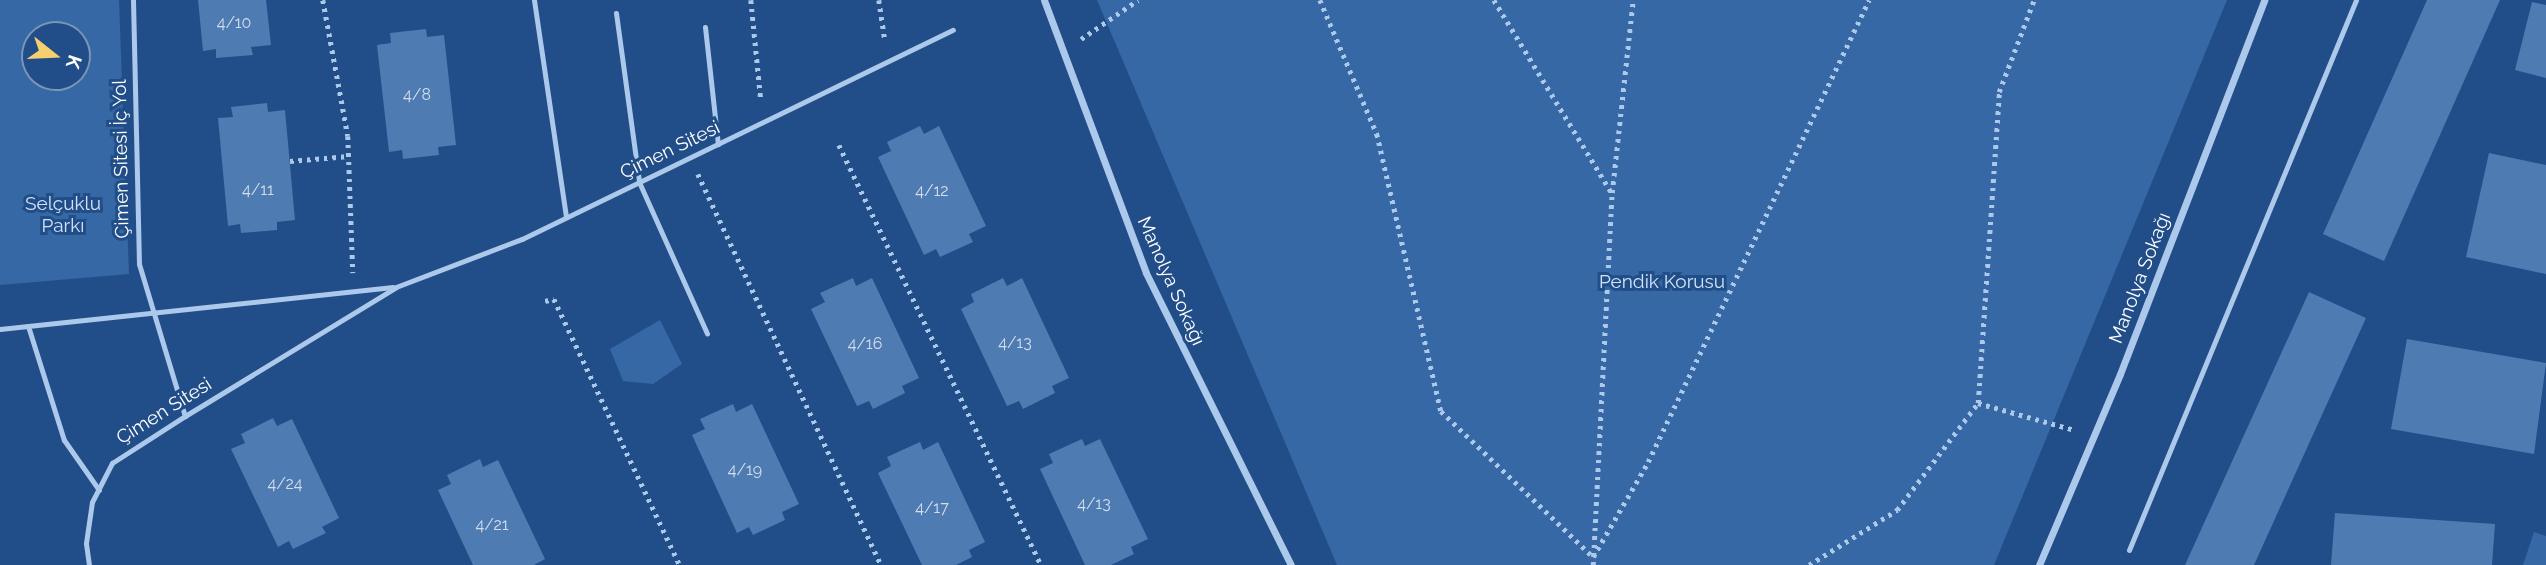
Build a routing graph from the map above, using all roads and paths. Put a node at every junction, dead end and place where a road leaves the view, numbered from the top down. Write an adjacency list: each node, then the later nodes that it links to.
1 (133, 0): 32 (lane, Çimen Sitesi İç Yol)
2 (323, 0): 23 (path)
3 (534, 0): 28 (lane)
4 (751, 0): 20 (path)
5 (879, 0): 19 (path)
6 (1044, 0): 18 (street, Manolya Sokağı)
7 (1138, 0): 18 (path)
8 (1320, 0): 41 (path)
9 (1494, 0): 27 (path)
10 (1633, 0): 27 (path)
11 (1869, 0): 41 (path)
12 (2034, 0): 36 (path)
13 (2264, 0): 38 (street, Manolya Sokağı)
14 (2356, 0): 40 (lane)
15 (616, 13): 26 (lane)
16 (705, 27): 21 (lane)
17 (953, 30): 19 (lane, Çimen Sitesi)
18 (1063, 52): 46 (street, Manolya Sokağı)
19 (887, 62): 20 (lane, Çimen Sitesi)
20 (763, 122): 21 (lane, Çimen Sitesi)
21 (718, 144): 24 (lane, Çimen Sitesi)
22 (839, 145): 45 (path)
23 (348, 156): 25 (path); 30 (path)
24 (690, 157): 26 (lane, Çimen Sitesi); 44 (path)
25 (290, 161)
26 (639, 182): 28 (lane, Çimen Sitesi); 35 (lane)
27 (1612, 192): 41 (path)
28 (566, 218): 29 (lane, Çimen Sitesi)
29 (396, 287): 30 (lane, Çimen Sitesi); 37 (lane, Çimen Sitesi)
30 (354, 292): 32 (lane, Çimen Sitesi)
31 (545, 301): 43 (path)
32 (156, 314): 33 (lane, Çimen Sitesi); 37 (lane, Çimen Sitesi İç Yol)
33 (28, 326): 34 (lane, Çimen Sitesi); 39 (lane)
34 (0, 329)
35 (707, 333)
36 (1978, 403): 38 (path); 48 (path)
37 (185, 415): 39 (lane, Çimen Sitesi)
38 (2094, 436): 49 (street, Manolya Sokağı)
39 (99, 490): 42 (lane, Çimen Sitesi)
40 (2129, 550)
41 (1593, 557): 47 (path)
42 (89, 565)
43 (680, 565)
44 (881, 565)
45 (1041, 565)
46 (1291, 565)
47 (1593, 565)
48 (1808, 565)
49 (2039, 565)

